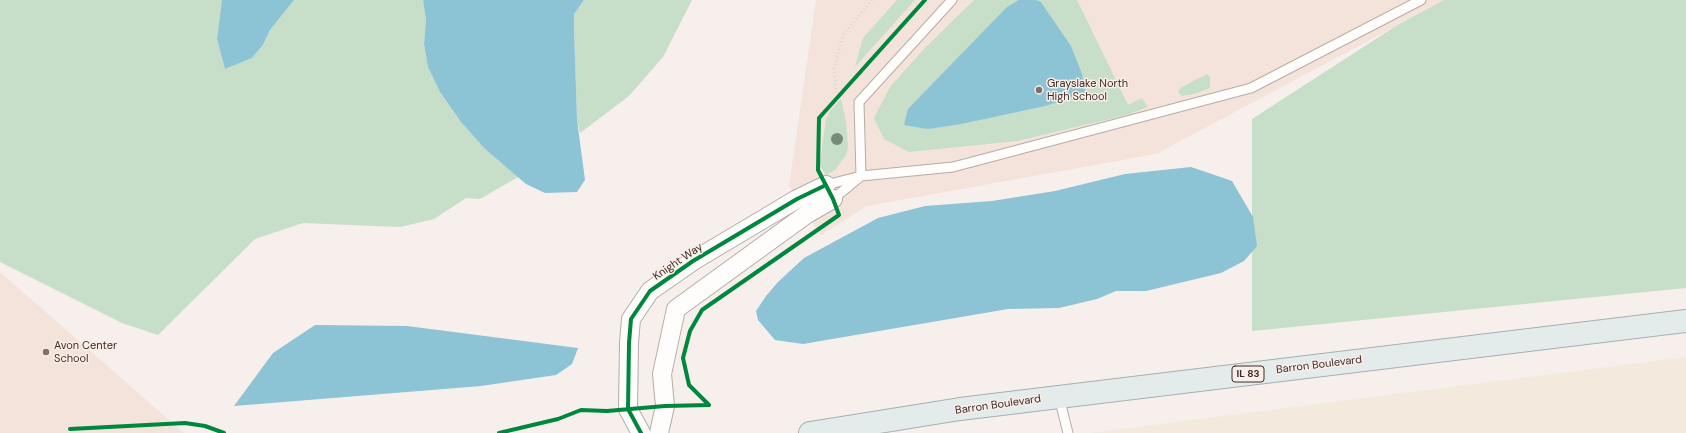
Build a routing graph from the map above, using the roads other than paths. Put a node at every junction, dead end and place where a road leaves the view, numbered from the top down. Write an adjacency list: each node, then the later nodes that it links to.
1 (952, 0): 3 (lane)
2 (1421, 0): 3 (lane)
3 (861, 176): 4 (lane); 4 (lane)
4 (830, 192): 8 (street, Knight Way); 9 (street)
5 (1683, 324): 6 (main road, Barron Boulevard / IL 83)
6 (1059, 396): 7 (main road, Barron Boulevard / IL 83); 11 (lane)
7 (887, 427): 10 (main road, Barron Boulevard / IL 83)
8 (640, 433)
9 (659, 433)
10 (810, 433)
11 (1068, 433)

